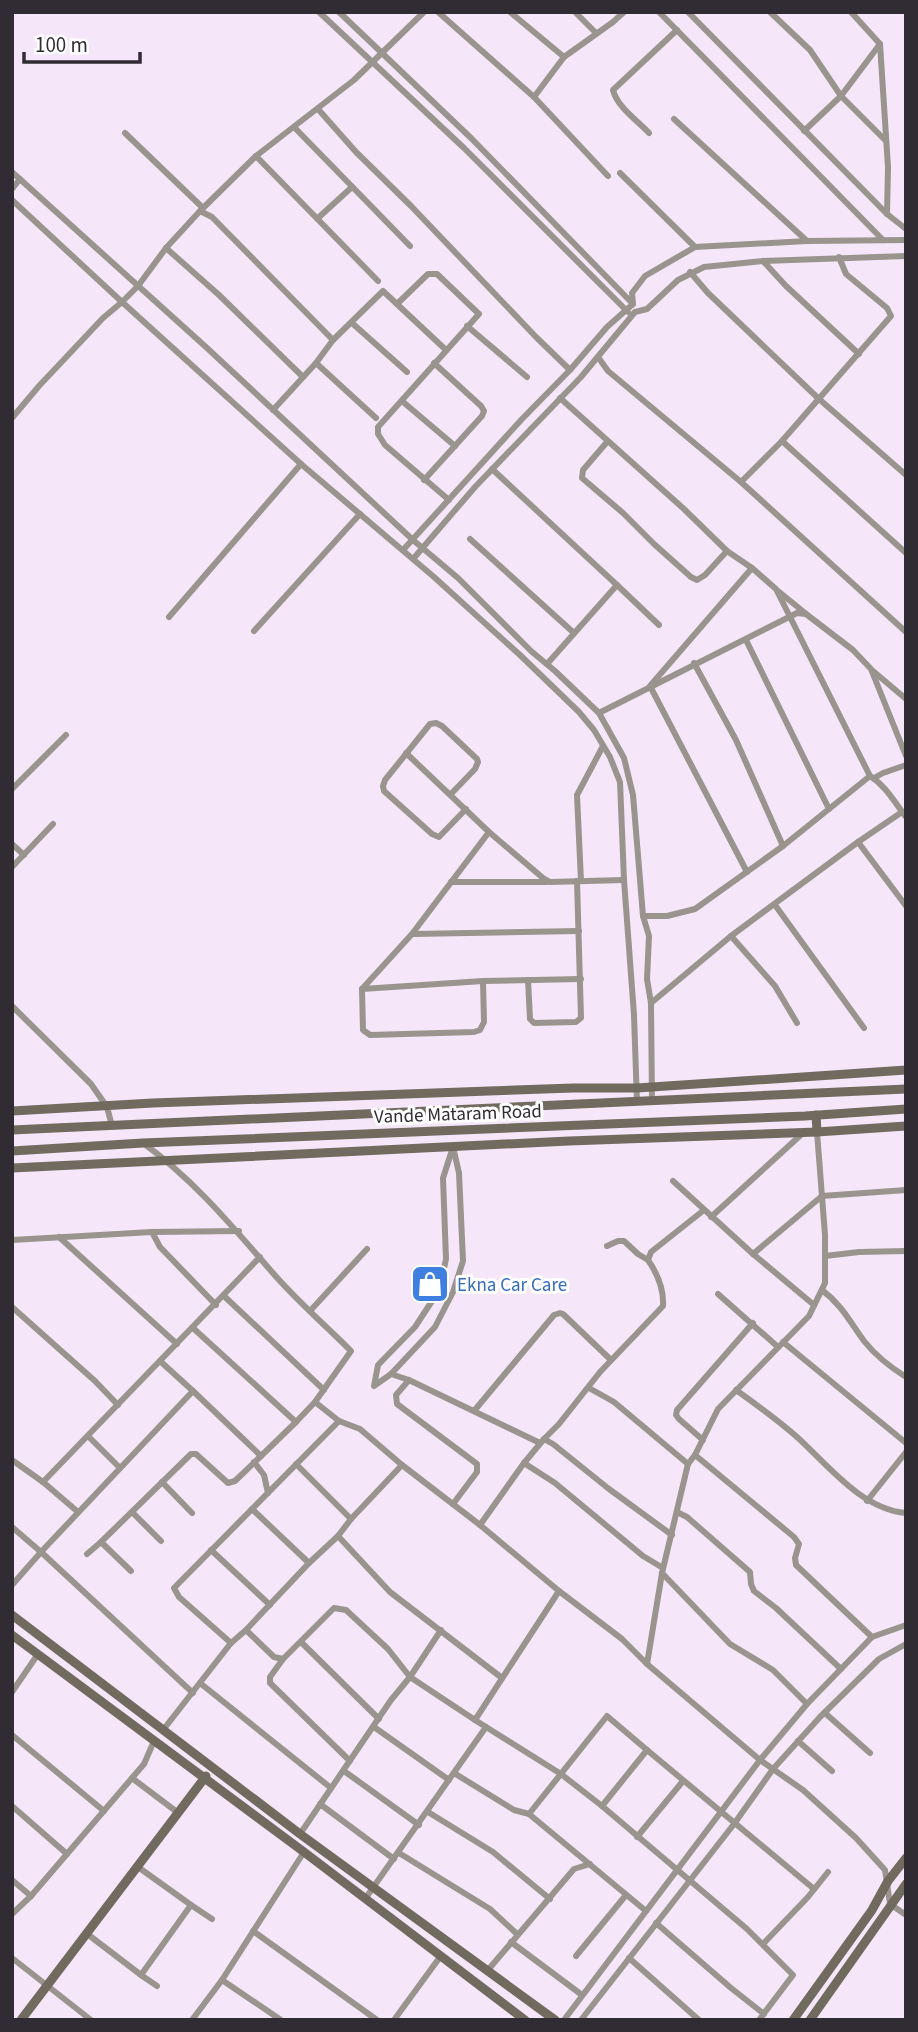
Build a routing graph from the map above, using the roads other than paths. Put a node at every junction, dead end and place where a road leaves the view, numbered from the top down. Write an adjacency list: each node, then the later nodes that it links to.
1 (319, 12): 17 (street)
2 (339, 12): 15 (street)
3 (438, 12): 19 (street)
4 (510, 12): 16 (street)
5 (575, 12): 13 (street)
6 (624, 12): 13 (street)
7 (659, 12): 12 (street)
8 (688, 12): 23 (street)
9 (770, 12): 18 (street)
10 (851, 12): 14 (street)
11 (418, 14): 15 (street)
12 (677, 30): 25 (street); 39 (street)
13 (596, 33): 16 (street)
14 (880, 44): 18 (street); 26 (street)
15 (383, 52): 17 (street); 53 (street)
16 (564, 57): 19 (street)
17 (372, 63): 20 (street); 54 (street)
18 (841, 96): 23 (street); 26 (street)
19 (534, 97): 30 (street)
20 (318, 109): 22 (street); 65 (street)
21 (674, 119): 41 (street)
22 (294, 127): 27 (street); 32 (street)
23 (804, 131): 36 (street)
24 (125, 133): 35 (street)
25 (649, 134)
26 (886, 141): 36 (street)
27 (256, 156): 35 (street); 37 (street)
28 (12, 172): 31 (street)
29 (620, 173): 43 (street)
30 (608, 176)
31 (20, 179): 33 (street); 50 (street)
32 (352, 187): 37 (street); 42 (street)
33 (12, 189)
34 (12, 200): 51 (street)
35 (202, 210): 44 (street); 59 (street)
36 (887, 214): 38 (street)
37 (318, 218): 49 (street)
38 (906, 229)
39 (883, 240): 40 (street); 41 (street)
40 (906, 240)
41 (807, 241): 43 (street)
42 (410, 246)
43 (695, 247): 53 (street)
44 (166, 248): 50 (street); 67 (street)
45 (906, 256): 46 (street)
46 (839, 257): 47 (street); 61 (street)
47 (763, 261): 48 (street); 61 (street)
48 (691, 272): 55 (street); 70 (street)
49 (378, 281)
50 (138, 286): 51 (street); 72 (street)
51 (122, 302): 73 (street); 78 (street)
52 (397, 304): 57 (street); 58 (street); 60 (street)
53 (633, 304): 54 (street); 55 (street)
54 (626, 309): 56 (street); 65 (street)
55 (639, 311): 56 (street)
56 (632, 316): 62 (street)
57 (352, 323): 59 (street); 66 (street)
58 (467, 326): 60 (street); 68 (street)
59 (333, 340): 63 (street)
60 (446, 349): 64 (street)
61 (859, 354): 70 (street)
62 (598, 357): 69 (street); 82 (street)
63 (316, 363): 67 (street); 74 (street)
64 (434, 363): 71 (street); 77 (street)
65 (570, 370): 83 (street)
66 (407, 372)
67 (303, 377): 72 (street)
68 (527, 377)
69 (560, 398): 76 (street); 79 (street)
70 (819, 399): 75 (street); 80 (street)
71 (401, 401): 77 (street); 81 (street)
72 (273, 410): 86 (street)
73 (12, 418)
74 (376, 418)
75 (782, 441): 82 (street); 90 (street)
76 (607, 442): 89 (street); 89 (street)
77 (454, 446): 81 (street)
78 (301, 464): 84 (street); 97 (street)
79 (492, 469): 87 (street); 93 (street)
80 (906, 475)
81 (424, 480): 83 (street)
82 (741, 482): 100 (street)
83 (449, 500): 86 (street)
84 (360, 514): 88 (street); 99 (street)
85 (470, 539): 101 (street)
86 (413, 540): 87 (street); 88 (street)
87 (423, 548): 91 (street); 104 (street)
88 (403, 550): 91 (street)
89 (727, 551): 92 (street)
90 (906, 553)
91 (412, 559): 110 (street)
92 (752, 568): 94 (street); 106 (street)
93 (617, 586): 98 (street); 101 (street)
94 (776, 589): 95 (street); 96 (street)
95 (806, 614): 96 (street); 105 (street)
96 (790, 616): 102 (street); 114 (street)
97 (169, 617)
98 (659, 625)
99 (254, 631)
100 (906, 632)
101 (574, 633): 104 (street)
102 (746, 640): 103 (street); 118 (street)
103 (694, 663): 106 (street); 124 (street)
104 (547, 664): 108 (street)
105 (871, 669): 107 (street); 112 (street)
106 (650, 686): 108 (street); 127 (street)
107 (906, 699)
108 (600, 713): 134 (street)
109 (66, 735): 115 (street)
110 (603, 746): 128 (street); 129 (street)
111 (406, 753): 116 (street); 116 (street); 117 (street)
112 (906, 756)
113 (906, 765): 114 (street)
114 (872, 777): 118 (street); 119 (street)
115 (12, 789)
116 (451, 794): 117 (street)
117 (466, 809): 121 (street)
118 (829, 809): 124 (street)
119 (904, 814): 122 (street)
120 (53, 824): 125 (street)
121 (489, 831): 130 (street); 131 (street)
122 (858, 842): 132 (street); 133 (street)
123 (12, 844): 125 (street)
124 (783, 846): 127 (street)
125 (24, 855): 126 (street)
126 (12, 867)
127 (747, 872): 134 (street)
128 (624, 880): 129 (street); 148 (street)
129 (579, 881): 131 (street); 135 (street)
130 (451, 882): 131 (street); 136 (street)
131 (550, 882)
132 (775, 905): 137 (street); 145 (street)
133 (906, 906)
134 (643, 916): 142 (street)
135 (579, 931): 136 (street); 138 (street)
136 (412, 934): 141 (street)
137 (731, 936): 142 (street); 144 (street)
138 (581, 979): 139 (street); 139 (street)
139 (528, 980): 140 (street)
140 (483, 981): 141 (street); 141 (street)
141 (362, 989)
142 (651, 1003): 147 (street)
143 (12, 1006): 152 (street)
144 (797, 1023)
145 (864, 1028)
146 (906, 1070): 147 (street)
147 (652, 1087): 148 (street); 151 (street)
148 (637, 1088): 150 (street); 152 (street)
149 (906, 1089): 151 (street, Vande Mataram Road)
150 (637, 1102): 151 (street, Vande Mataram Road); 156 (street, Vande Mataram Road)
151 (652, 1102)
152 (107, 1107): 154 (street); 156 (street)
153 (906, 1109): 155 (street, Vande Mataram Road)
154 (12, 1111)
155 (816, 1115): 160 (street); 161 (street, Vande Mataram Road)
156 (112, 1126): 158 (street, Vande Mataram Road)
157 (906, 1126): 160 (street)
158 (12, 1130)
159 (804, 1132): 160 (street); 162 (street); 170 (street)
160 (817, 1132): 168 (street)
161 (144, 1143): 163 (street, Vande Mataram Road); 164 (street)
162 (453, 1147): 164 (street); 195 (street); 195 (street)
163 (12, 1151)
164 (169, 1162): 165 (street); 171 (street)
165 (12, 1168)
166 (673, 1181): 169 (street)
167 (906, 1190): 168 (street)
168 (821, 1196): 178 (street); 179 (street)
169 (704, 1210): 170 (street); 181 (street)
170 (711, 1217): 178 (street)
171 (239, 1231): 172 (street); 180 (street)
172 (152, 1232): 173 (street); 185 (street)
173 (59, 1237): 174 (street); 191 (street)
174 (12, 1240)
175 (607, 1245): 181 (street)
176 (367, 1249): 188 (street)
177 (906, 1251): 179 (street)
178 (753, 1254): 186 (street)
179 (825, 1256): 182 (street)
180 (260, 1257): 184 (street); 188 (street)
181 (648, 1260): 193 (street)
182 (822, 1290): 186 (street); 196 (street)
183 (718, 1294): 189 (street)
184 (224, 1296): 185 (street); 199 (street)
185 (216, 1305): 190 (street)
186 (814, 1305): 192 (street)
187 (12, 1307): 203 (street)
188 (310, 1311): 199 (street)
189 (753, 1323): 192 (street); 208 (street)
190 (193, 1328): 191 (street); 206 (street)
191 (177, 1344): 194 (street)
192 (781, 1345): 200 (street); 210 (street)
193 (611, 1360): 198 (street); 204 (street)
194 (160, 1362): 201 (street); 203 (street)
195 (391, 1374): 197 (street)
196 (906, 1377)
197 (409, 1380): 204 (street); 225 (street)
198 (589, 1388): 209 (street); 218 (street)
199 (324, 1390): 202 (street)
200 (736, 1390): 208 (street); 224 (street)
201 (193, 1391): 213 (street); 220 (street)
202 (315, 1402): 205 (street); 206 (street)
203 (118, 1405): 207 (street)
204 (474, 1411): 209 (street)
205 (339, 1421): 217 (street); 219 (street)
206 (296, 1422): 213 (street)
207 (88, 1436): 220 (street); 221 (street)
208 (703, 1440): 212 (street)
209 (542, 1441): 216 (street); 235 (street)
210 (906, 1443)
211 (906, 1452): 224 (street)
212 (695, 1455): 218 (street); 253 (street)
213 (261, 1456): 215 (street)
214 (12, 1460): 221 (street)
215 (254, 1462): 222 (street); 223 (street)
216 (524, 1463): 233 (street); 244 (street)
217 (296, 1464): 223 (street); 232 (street)
218 (688, 1464): 229 (street)
219 (402, 1465): 225 (street); 232 (street)
220 (120, 1468): 227 (street)
221 (43, 1482): 227 (street)
222 (162, 1482): 228 (street); 230 (street)
223 (268, 1493): 226 (street)
224 (867, 1501): 231 (street)
225 (453, 1504): 233 (street)
226 (251, 1509): 239 (street); 242 (street)
227 (78, 1512): 240 (street)
228 (132, 1512): 237 (street); 238 (street)
229 (677, 1512): 235 (street); 260 (street)
230 (192, 1513)
231 (906, 1513)
232 (351, 1519): 236 (street)
233 (480, 1525): 246 (street)
234 (12, 1527): 240 (street)
235 (672, 1535): 244 (street)
236 (338, 1536): 242 (street); 251 (street)
237 (161, 1541)
238 (101, 1542): 241 (street); 243 (street)
239 (211, 1550): 247 (street); 255 (street)
240 (41, 1552): 245 (street); 265 (street)
241 (87, 1554)
242 (309, 1563): 247 (street)
243 (131, 1571)
244 (663, 1571): 259 (street); 266 (street)
245 (12, 1586)
246 (559, 1591): 259 (street); 262 (street)
247 (270, 1605): 250 (street)
248 (12, 1615): 272 (street)
249 (906, 1625): 253 (street)
250 (246, 1630): 255 (street); 258 (street)
251 (441, 1630): 261 (street); 262 (street)
252 (12, 1635): 257 (street)
253 (872, 1637): 260 (street)
254 (301, 1642): 258 (street); 261 (street); 268 (street)
255 (231, 1643): 263 (street)
256 (906, 1644): 267 (street)
257 (38, 1654): 264 (street); 274 (street)
258 (283, 1659): 279 (street)
259 (647, 1664): 278 (street)
260 (841, 1669): 266 (street)
261 (410, 1677): 268 (street); 269 (street)
262 (502, 1678): 269 (street)
263 (200, 1683): 265 (street); 290 (street)
264 (12, 1692)
265 (193, 1693): 272 (street)
266 (807, 1704): 278 (street)
267 (825, 1713): 275 (street); 277 (street)
268 (379, 1719): 270 (street)
269 (475, 1720): 271 (street)
270 (374, 1727): 279 (street); 288 (street)
271 (486, 1727): 284 (street); 285 (street)
272 (163, 1730): 280 (street)
273 (12, 1735): 294 (street)
274 (154, 1741): 286 (street); 287 (street)
275 (798, 1741): 281 (street); 283 (street)
276 (647, 1750): 285 (street); 289 (street); 293 (street)
277 (870, 1753)
278 (761, 1760): 281 (street); 297 (street)
279 (350, 1761): 282 (street)
280 (212, 1768): 287 (street); 301 (street)
281 (774, 1769): 299 (street); 314 (street)
282 (344, 1771): 290 (street); 300 (street)
283 (832, 1772)
284 (454, 1773): 288 (street); 298 (street)
285 (561, 1774): 293 (street); 298 (street)
286 (132, 1778): 294 (street); 295 (street)
287 (204, 1778): 295 (street); 303 (street)
288 (449, 1780): 296 (street)
289 (683, 1781): 297 (street); 302 (street)
290 (331, 1788): 291 (street)
291 (320, 1804): 301 (street); 307 (street)
292 (12, 1806): 305 (street)
293 (602, 1806): 302 (street)
294 (104, 1811): 305 (street)
295 (177, 1812): 309 (street)
296 (428, 1812): 300 (street); 321 (street)
297 (721, 1813): 299 (street); 310 (street)
298 (528, 1814): 308 (street)
299 (734, 1824): 313 (street); 317 (street)
300 (419, 1825): 304 (street)
301 (300, 1834): 316 (street)
302 (637, 1837): 310 (street)
303 (304, 1852): 320 (street); 329 (street)
304 (398, 1853): 307 (street); 331 (street)
305 (67, 1854): 319 (street)
306 (906, 1858): 314 (street)
307 (394, 1859): 316 (street)
308 (590, 1864): 318 (street); 321 (street)
309 (138, 1867): 323 (street); 330 (street)
310 (677, 1869): 313 (street); 324 (street)
311 (828, 1872): 317 (street)
312 (12, 1880): 319 (street)
313 (690, 1881): 328 (street); 333 (street)
314 (888, 1881): 322 (street); 356 (street)
315 (906, 1884): 322 (street)
316 (374, 1887): 320 (street); 338 (street)
317 (814, 1889): 333 (street)
318 (626, 1895): 324 (street); 334 (street)
319 (31, 1896): 325 (street)
320 (365, 1899): 335 (street)
321 (550, 1899): 331 (street)
322 (890, 1904): 326 (street); 357 (street)
323 (191, 1905): 327 (street); 339 (street)
324 (646, 1911): 343 (street)
325 (12, 1914)
326 (906, 1915)
327 (212, 1919)
328 (656, 1923): 337 (street); 344 (street)
329 (253, 1931): 340 (street); 349 (street)
330 (86, 1933): 339 (street); 341 (street)
331 (517, 1934): 332 (street)
332 (511, 1942): 338 (street); 343 (street)
333 (763, 1944): 344 (street)
334 (576, 1956)
335 (440, 1957): 350 (street); 351 (street)
336 (12, 1958): 341 (street)
337 (629, 1958): 354 (street); 355 (street)
338 (488, 1970): 352 (street)
339 (141, 1975): 342 (street)
340 (222, 1980): 347 (street); 348 (street)
341 (45, 1985): 345 (street); 346 (street)
342 (157, 1986)
343 (582, 1995): 353 (street)
344 (761, 2017)
345 (21, 2020)
346 (91, 2020)
347 (192, 2020)
348 (281, 2020)
349 (377, 2020)
350 (394, 2020)
351 (525, 2020)
352 (555, 2020)
353 (564, 2020)
354 (581, 2020)
355 (699, 2020)
356 (793, 2020)
357 (810, 2020)

